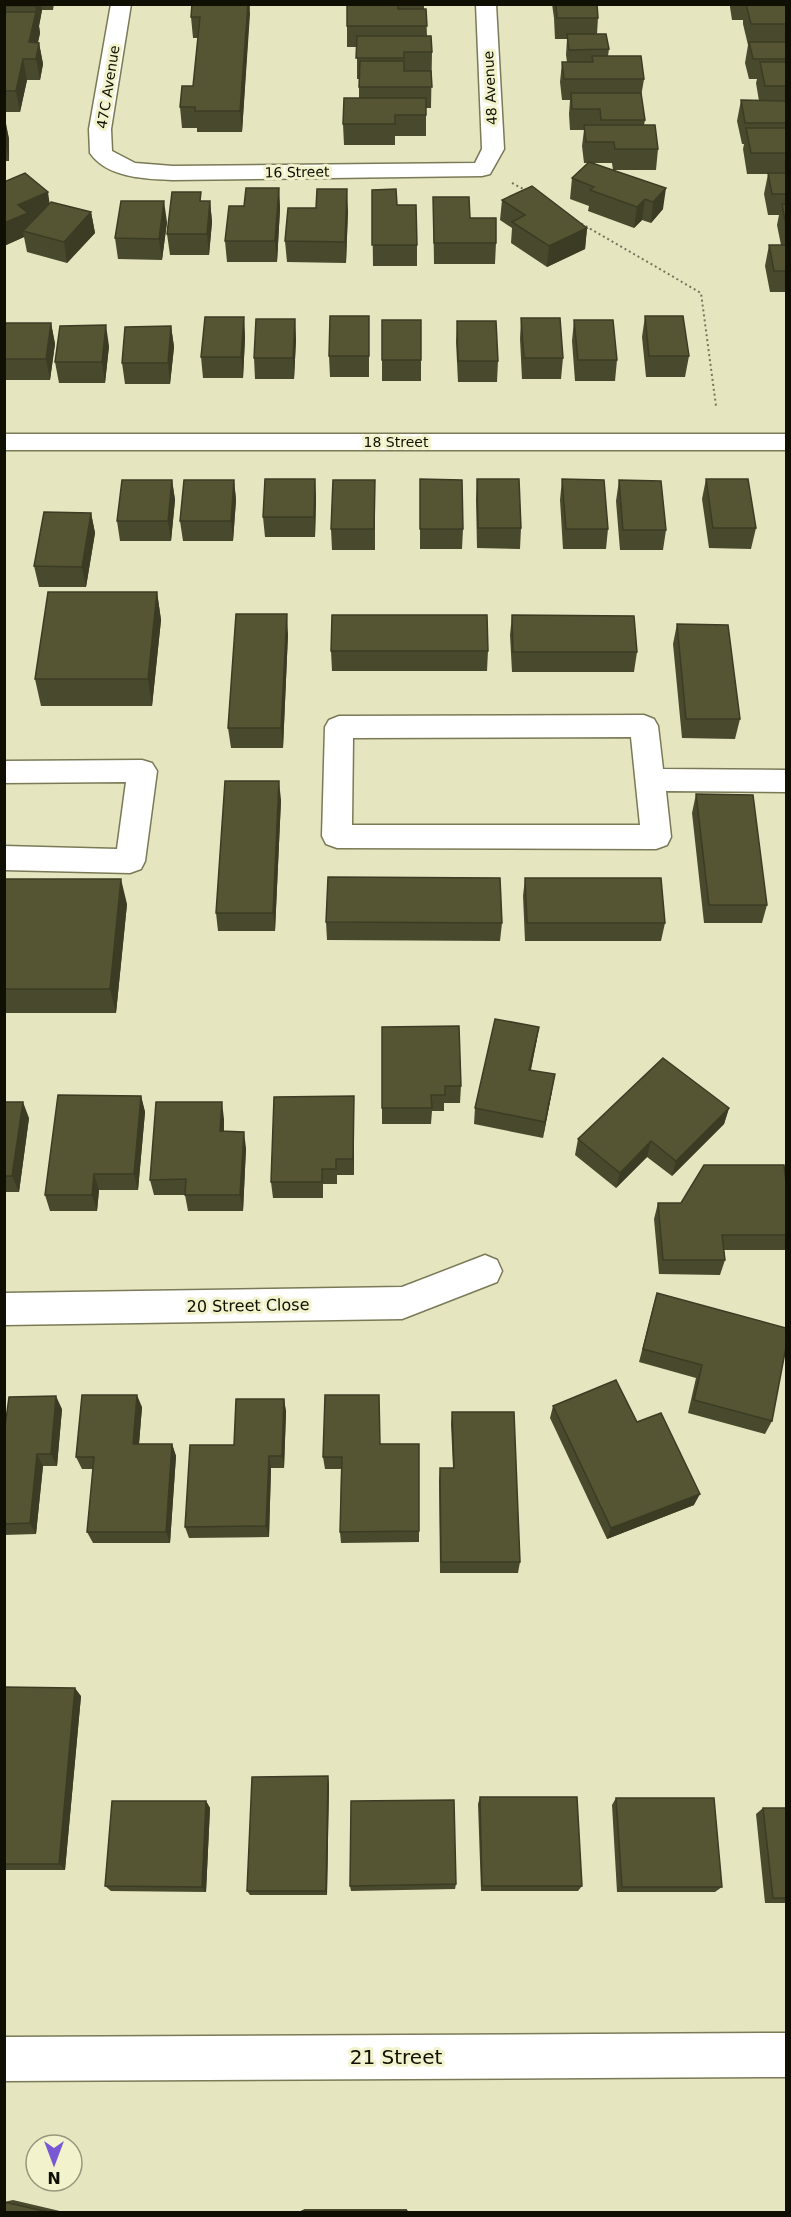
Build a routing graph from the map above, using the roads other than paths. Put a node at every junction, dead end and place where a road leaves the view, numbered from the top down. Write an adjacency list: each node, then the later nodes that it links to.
1 (120, 4): 3 (street, 47C Avenue)
2 (486, 4): 4 (street, 48 Avenue)
3 (113, 164): 4 (street, 16 Street)
4 (482, 169)
5 (4, 442): 6 (street, 18 Street)
6 (786, 442)
7 (4, 772): 10 (street)
8 (651, 780): 8 (street); 9 (street)
9 (786, 781)
10 (4, 858)
11 (484, 1271): 12 (street, 20 Street Close)
12 (4, 1309)
13 (786, 2055): 14 (street, 21 Street)
14 (4, 2060)

